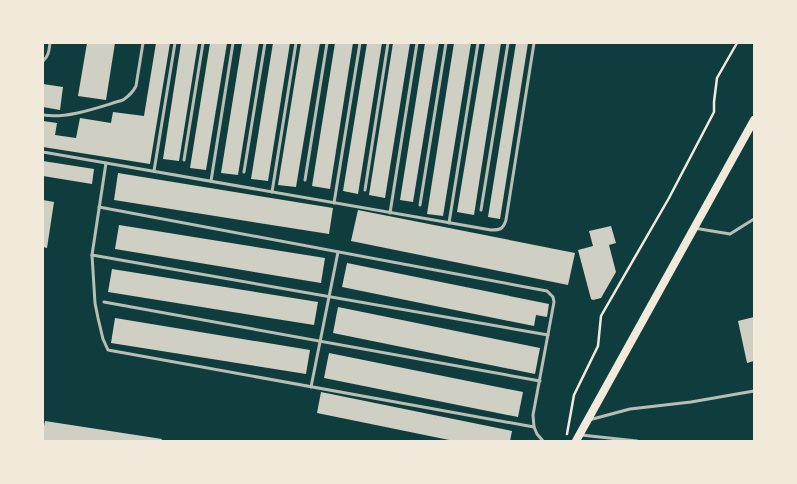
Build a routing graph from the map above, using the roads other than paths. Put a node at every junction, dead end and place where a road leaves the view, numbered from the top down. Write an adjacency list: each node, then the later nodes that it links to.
1 (50, 43): 16 (lane)
2 (143, 43): 17 (lane)
3 (175, 43): 22 (lane)
4 (203, 43): 20 (lane)
5 (233, 43): 25 (lane)
6 (264, 43): 23 (lane)
7 (296, 43): 27 (lane)
8 (327, 43): 24 (lane)
9 (360, 43): 28 (lane)
10 (388, 43): 26 (lane)
11 (417, 43): 32 (lane)
12 (446, 43): 29 (lane)
13 (478, 43): 34 (lane)
14 (508, 43): 31 (lane)
15 (534, 43): 34 (lane)
16 (43, 61)
17 (43, 115)
18 (754, 120): 35 (main road)
19 (43, 152): 21 (lane)
20 (184, 160)
21 (106, 163): 22 (lane); 30 (lane)
22 (154, 171): 25 (lane)
23 (244, 172)
24 (305, 180)
25 (211, 181): 27 (lane)
26 (365, 190)
27 (272, 192): 28 (lane)
28 (334, 203): 32 (lane)
29 (420, 205)
30 (99, 207): 36 (lane); 37 (lane)
31 (481, 210)
32 (390, 213): 34 (lane)
33 (754, 219): 35 (lane)
34 (449, 223)
35 (694, 228): 45 (main road)
36 (338, 252): 38 (lane); 40 (lane)
37 (92, 255): 38 (lane); 43 (lane)
38 (329, 296): 40 (lane); 41 (lane)
39 (104, 302): 41 (lane)
40 (548, 335): 42 (lane)
41 (320, 341): 42 (lane); 43 (lane)
42 (540, 381): 46 (lane)
43 (311, 386): 46 (lane)
44 (754, 391): 45 (lane)
45 (587, 421): 47 (main road)
46 (534, 427): 48 (lane)
47 (577, 439): 49 (lane)
48 (543, 441)
49 (637, 441)

